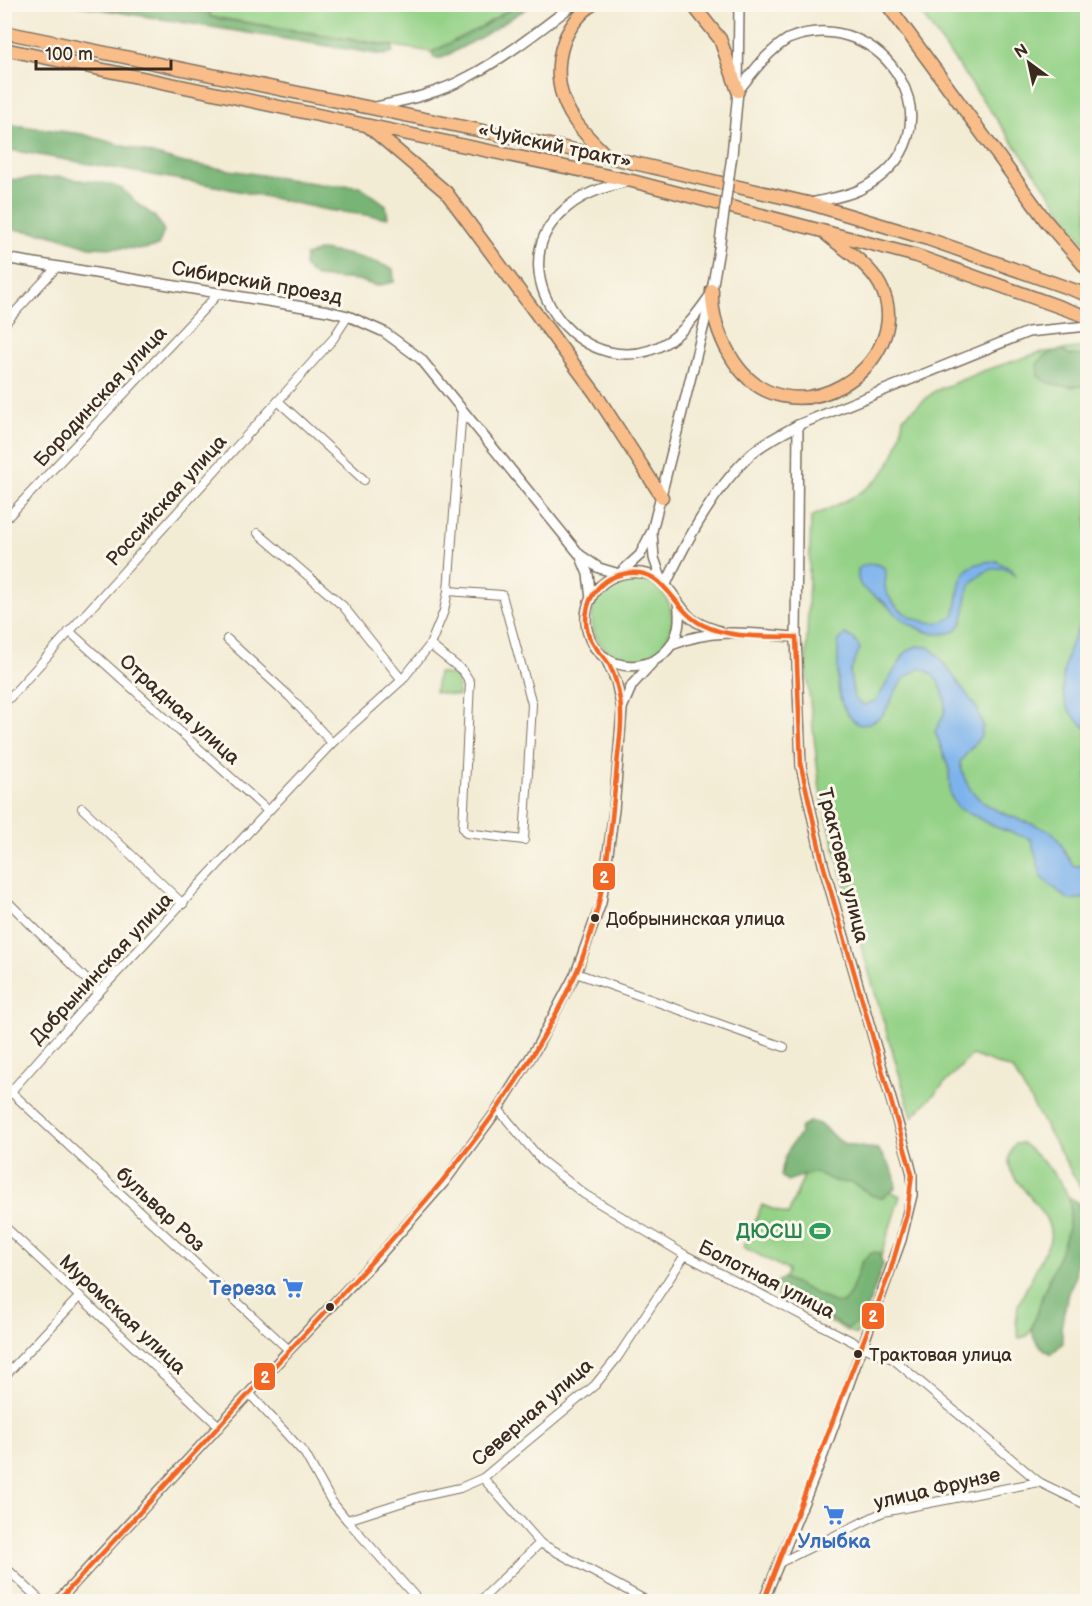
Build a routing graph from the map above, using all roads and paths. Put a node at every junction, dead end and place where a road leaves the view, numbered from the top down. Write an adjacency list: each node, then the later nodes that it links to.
1 (574, 4): 9 (street)
2 (593, 4): 11 (highway)
3 (692, 4): 8 (highway)
4 (739, 4): 8 (street)
5 (887, 4): 17 (highway)
6 (4, 32): 9 (highway, «Чуйский тракт»)
7 (4, 49): 10 (highway, «Чуйский тракт»)
8 (738, 91): 13 (street); 18 (street, bridge)
9 (370, 109): 11 (highway, «Чуйский тракт»)
10 (368, 125): 12 (highway, «Чуйский тракт»); 29 (highway)
11 (608, 157): 13 (highway, «Чуйский тракт»)
12 (632, 181): 14 (highway, «Чуйский тракт»); 18 (street)
13 (808, 203): 20 (highway, «Чуйский тракт»)
14 (824, 232): 18 (highway); 22 (highway, «Чуйский тракт»)
15 (4, 258): 16 (street, Сибирский проезд)
16 (56, 268): 19 (street, Сибирский проезд); 23 (street)
17 (1088, 270)
18 (712, 291): 29 (street)
19 (219, 293): 21 (street, Сибирский проезд); 30 (street, Бородинская улица)
20 (1088, 295)
21 (348, 316): 25 (street, Российская улица); 26 (street, Сибирский проезд)
22 (1088, 317)
23 (4, 324)
24 (1088, 326): 27 (street)
25 (278, 401): 28 (street); 39 (street, Российская улица)
26 (462, 407): 33 (street, Сибирский проезд); 36 (street, Добрынинская улица)
27 (798, 425): 35 (street); 41 (street, Трактовая улица)
28 (364, 480)
29 (662, 497): 31 (street)
30 (4, 521)
31 (652, 531): 34 (street); 35 (street)
32 (258, 533): 47 (street)
33 (580, 555): 34 (street, Сибирский проезд); 37 (street, Сибирский проезд)
34 (619, 574): 35 (street); 37 (street)
35 (664, 583): 38 (street)
36 (448, 591): 44 (street, Добрынинская улица); 44 (street)
37 (591, 599): 45 (street)
38 (678, 603): 40 (street); 43 (street)
39 (69, 631): 48 (street, Российская улица); 52 (street, Отрадная улица)
40 (720, 632): 41 (street); 43 (street)
41 (796, 637): 64 (street, Трактовая улица)
42 (227, 639): 50 (street)
43 (674, 644): 46 (street)
44 (430, 645): 47 (street, Добрынинская улица)
45 (605, 657): 46 (street); 49 (street)
46 (652, 663): 49 (street)
47 (402, 680): 50 (street, Добрынинская улица)
48 (4, 704)
49 (622, 710): 55 (street)
50 (332, 743): 52 (street, Добрынинская улица)
51 (82, 808): 54 (street)
52 (268, 811): 54 (street, Добрынинская улица)
53 (4, 898): 56 (street)
54 (183, 904): 56 (street, Добрынинская улица)
55 (576, 973): 57 (street); 60 (street)
56 (99, 992): 58 (street, Добрынинская улица)
57 (784, 1047)
58 (11, 1092): 59 (street, Добрынинская улица); 65 (street, бульвар Роз)
59 (4, 1099)
60 (498, 1109): 62 (street, Болотная улица); 65 (street)
61 (4, 1226): 63 (street, Муромская улица)
62 (685, 1255): 64 (street, Болотная улица); 69 (street, Северная улица)
63 (80, 1296): 66 (street); 68 (street, Муромская улица)
64 (863, 1347): 70 (street, Болотная улица); 74 (street, Трактовая улица)
65 (289, 1350): 67 (street)
66 (4, 1377)
67 (249, 1393): 68 (street); 72 (street)
68 (220, 1427): 77 (street)
69 (483, 1478): 72 (street, Северная улица); 73 (street)
70 (1039, 1482): 71 (street, Болотная улица); 74 (street, улица Фрунзе)
71 (1088, 1506)
72 (347, 1520): 78 (street)
73 (540, 1542): 79 (street); 80 (street)
74 (779, 1563): 81 (street, Трактовая улица)
75 (4, 1566): 76 (street)
76 (42, 1602)
77 (57, 1602)
78 (420, 1602)
79 (479, 1602)
80 (649, 1602)
81 (763, 1602)

